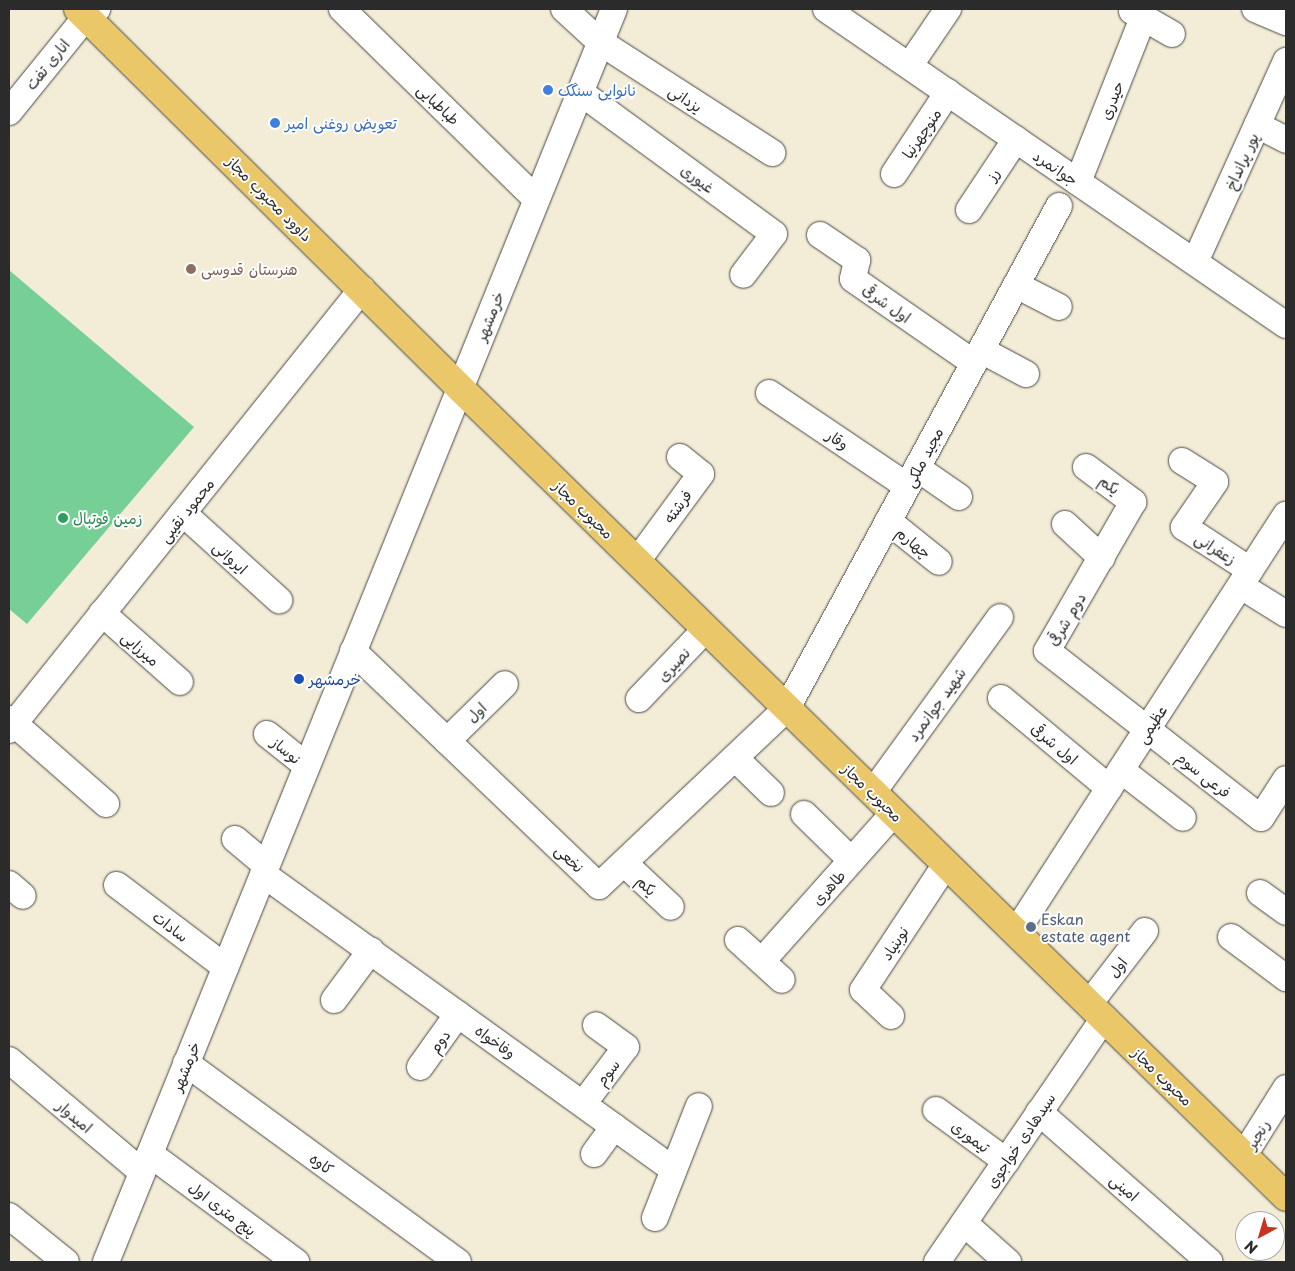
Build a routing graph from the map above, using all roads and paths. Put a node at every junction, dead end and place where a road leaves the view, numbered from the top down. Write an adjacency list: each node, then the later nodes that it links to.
1 (342, 9): 22 (street, طباطبایی)
2 (564, 9): 10 (street, یزدانی)
3 (614, 9): 10 (street, خرمشهر)
4 (948, 9): 12 (street)
5 (1255, 9): 8 (street)
6 (87, 11): 15 (street, اناری تفت); 29 (main road, داوود محبوب مجاز)
7 (839, 12): 12 (street, جوانمرد)
8 (1286, 22)
9 (1172, 34): 21 (street, حیدری)
10 (600, 42): 13 (street, خرمشهر); 19 (street, یزدانی)
11 (1286, 61): 16 (street, پور پرانداخ)
12 (910, 65): 14 (street, جوانمرد)
13 (580, 92): 22 (street, خرمشهر); 27 (street, غیوری)
14 (948, 92): 17 (street, جوانمرد); 20 (street, منوچهرنیا)
15 (9, 112)
16 (1257, 125): 18 (street); 26 (street, پور پرانداخ)
17 (1016, 139): 21 (street, جوانمرد); 24 (street, رز)
18 (1286, 140)
19 (772, 153)
20 (894, 174)
21 (1078, 182): 26 (street, جوانمرد)
22 (536, 199): 34 (street, خرمشهر)
23 (1059, 206): 28 (street, مجید ملکی)
24 (969, 210)
25 (820, 235): 32 (street, اول شرقی)
26 (1196, 262): 31 (street, جوانمرد)
27 (742, 275)
28 (1016, 285): 30 (street); 32 (street, مجید ملکی)
29 (362, 289): 34 (main road, داوود محبوب مجاز); 42 (street, محمود نقیبی)
30 (1059, 307)
31 (1286, 325)
32 (977, 356): 33 (street); 39 (street, مجید ملکی)
33 (1026, 374)
34 (460, 388): 47 (main road, محبوب مجاز); 55 (street, خرمشهر)
35 (769, 393): 39 (street, وقار)
36 (680, 457): 47 (street, فرشته)
37 (1182, 461): 49 (street, زعفرانی)
38 (1086, 467): 41 (street, یکم)
39 (912, 477): 40 (street, وقار); 44 (street, مجید ملکی)
40 (959, 498)
41 (1133, 502): 46 (street, دوم شرقی)
42 (183, 513): 50 (street, ایروانی); 51 (street, محمود نقیبی)
43 (1286, 515): 49 (street, عظیمی)
44 (888, 521): 48 (street, چهارم); 60 (street, مجید ملکی)
45 (1065, 524): 46 (street)
46 (1102, 558): 62 (street, دوم شرقی)
47 (637, 561): 54 (main road, محبوب مجاز)
48 (939, 562)
49 (1246, 578): 52 (street); 62 (street, عظیمی)
50 (279, 600)
51 (102, 613): 56 (street, میرزایی); 61 (street, محمود نقیبی)
52 (1286, 614)
53 (1000, 617): 69 (street, شهید جوانمرد)
54 (706, 629): 59 (street, نصیری); 60 (main road, محبوب مجاز)
55 (353, 651): 64 (street, نخعی); 66 (street, خرمشهر)
56 (180, 682)
57 (505, 684): 64 (street, اول)
58 (1001, 698): 67 (street, اول شرقی)
59 (639, 700)
60 (787, 708): 65 (street, نخعی); 69 (main road, محبوب مجاز)
61 (10, 724): 71 (street)
62 (1147, 730): 67 (street, عظیمی); 68 (street, فرعی سوم)
63 (267, 734): 66 (street, نوساز)
64 (447, 741): 77 (street, نخعی)
65 (735, 758): 70 (street); 77 (street, نخعی)
66 (307, 766): 79 (street, خرمشهر)
67 (1115, 779): 74 (street, اول شرقی); 85 (street, عظیمی)
68 (1284, 786)
69 (873, 792): 72 (main road, محبوب مجاز)
70 (771, 794)
71 (106, 804)
72 (894, 813): 76 (street, طاهری); 78 (main road, محبوب مجاز)
73 (804, 814): 76 (street)
74 (1183, 818)
75 (235, 839): 79 (street, وفاخواه)
76 (851, 860): 89 (street, طاهری)
77 (624, 863): 82 (street, یکم)
78 (946, 864): 85 (main road, محبوب مجاز); 96 (street, نوبنیاد)
79 (265, 869): 88 (street, وفاخواه); 90 (street, خرمشهر)
80 (116, 886): 90 (street, سادات)
81 (1260, 893): 83 (street)
82 (671, 907)
83 (1286, 912)
84 (1145, 931): 94 (street, اول)
85 (1016, 932): 94 (main road, محبوب مجاز)
86 (1231, 937): 91 (street)
87 (738, 940): 89 (street)
88 (371, 950): 93 (street); 95 (street, وفاخواه)
89 (762, 961): 92 (street)
90 (225, 967): 99 (street, خرمشهر)
91 (1286, 978)
92 (782, 980)
93 (334, 1000)
94 (1096, 1011): 105 (street, سیدهادی خواجوی); 108 (main road, محبوب مجاز)
95 (458, 1014): 100 (street, دوم); 102 (street, وفاخواه)
96 (891, 1016)
97 (596, 1025): 102 (street, سوم)
98 (9, 1060): 110 (street, امیدوار)
99 (186, 1063): 110 (street, خرمشهر); 119 (street, کاوه)
100 (420, 1067)
101 (1286, 1088): 108 (street, رنجبر)
102 (583, 1104): 106 (street, وفاخواه)
103 (699, 1106): 111 (street)
104 (936, 1110): 109 (street, تیموری)
105 (1039, 1112): 109 (street, سیدهادی خواجوی); 122 (street, امینی)
106 (614, 1126): 107 (street); 111 (street, وفاخواه)
107 (594, 1154)
108 (1244, 1155): 112 (main road, محبوب مجاز)
109 (1006, 1161): 115 (street, سیدهادی خواجوی)
110 (146, 1163): 117 (street, خرمشهر); 118 (street, پنج متری اول)
111 (674, 1170): 114 (street)
112 (1285, 1193)
113 (9, 1216): 116 (street)
114 (656, 1218)
115 (964, 1223): 120 (street, سیدهادی خواجوی); 121 (street)
116 (66, 1262)
117 (106, 1262)
118 (296, 1262)
119 (458, 1262)
120 (937, 1262)
121 (1008, 1262)
122 (1210, 1262)

